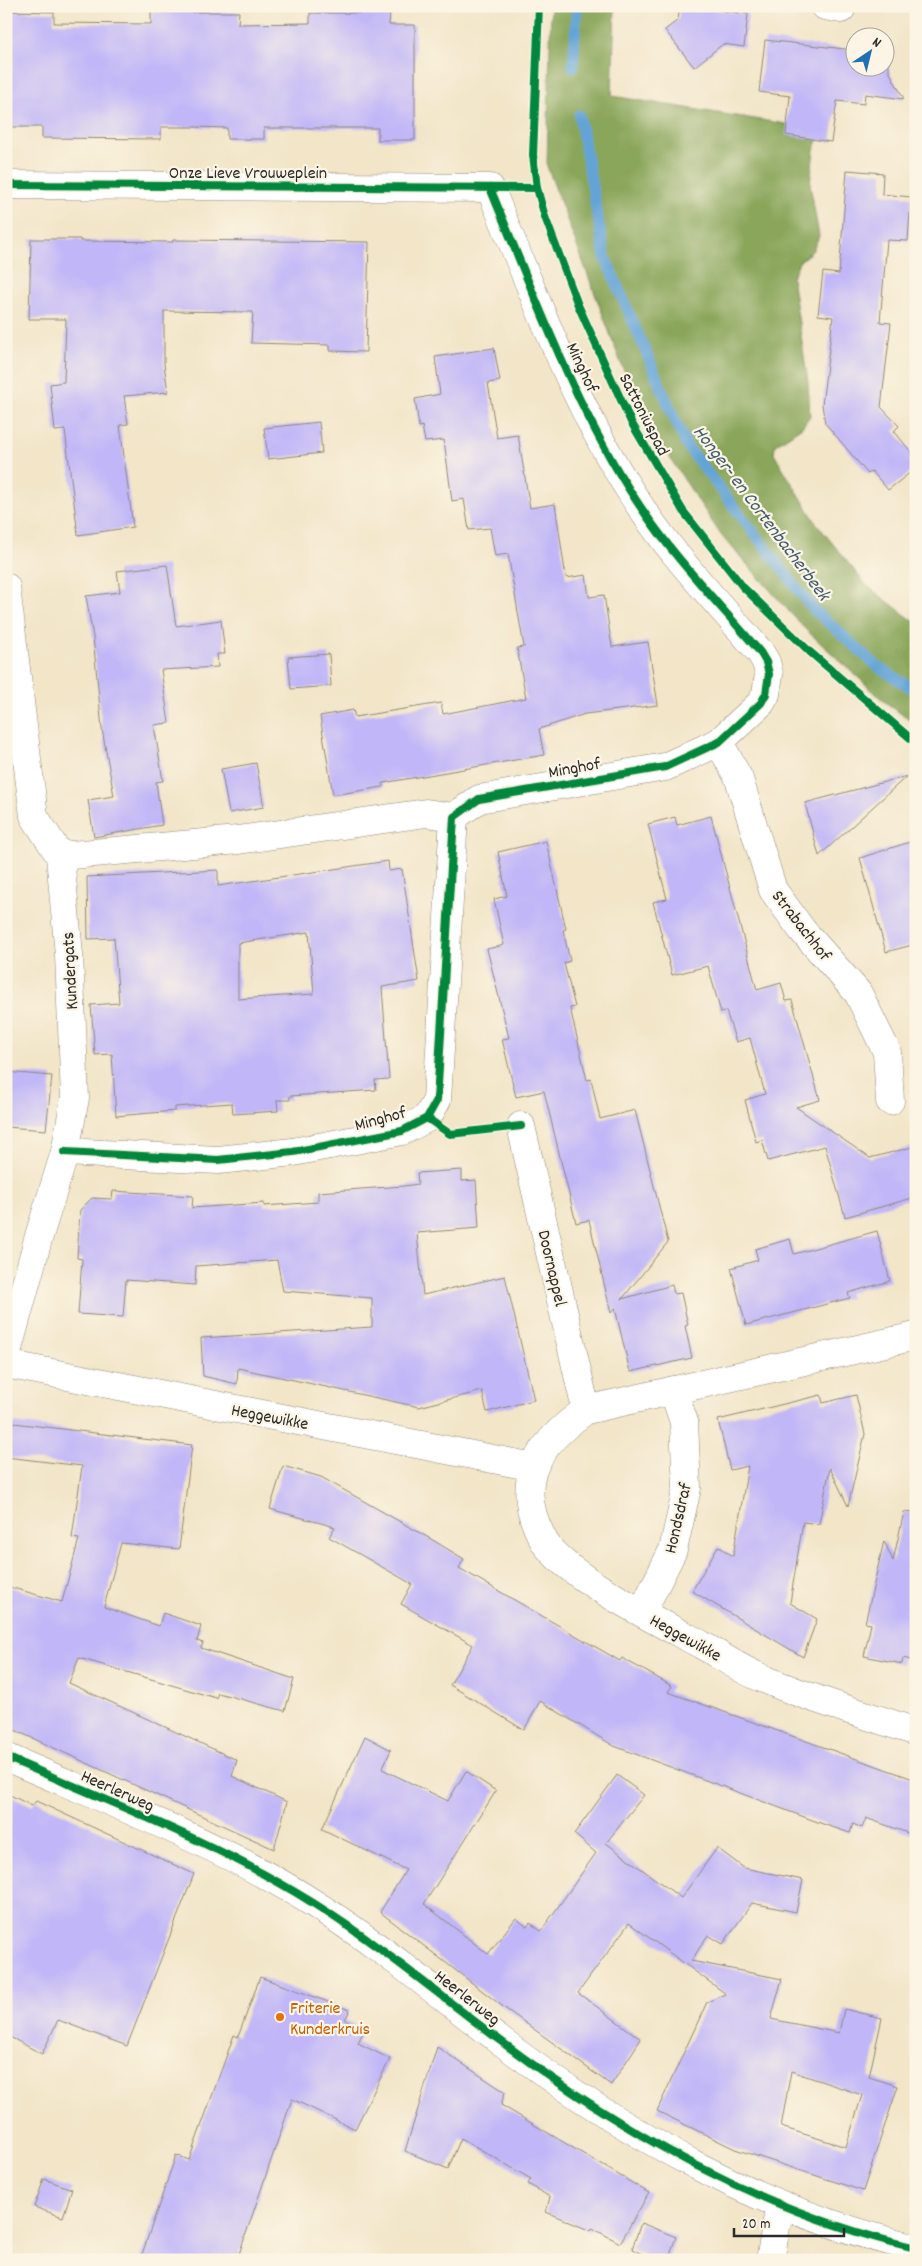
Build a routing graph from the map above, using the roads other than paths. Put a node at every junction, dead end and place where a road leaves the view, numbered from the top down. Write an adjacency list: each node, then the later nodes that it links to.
1 (825, 6): 2 (street)
2 (841, 6)
3 (6, 185): 4 (street, Onze Lieve Vrouweplein)
4 (490, 188): 6 (street, Minghof)
5 (6, 587): 8 (street, Kundergats)
6 (719, 742): 7 (street, Minghof); 9 (street, Strabachhof)
7 (454, 817): 8 (street); 11 (street, Minghof)
8 (60, 856): 11 (street, Kundergats)
9 (890, 1101)
10 (521, 1126): 16 (street, Doornappel)
11 (65, 1152): 13 (street, Kundergats)
12 (916, 1336): 15 (street, Heggewikke)
13 (6, 1356)
14 (6, 1364): 17 (street, Heggewikke)
15 (673, 1390): 16 (street, Heggewikke); 18 (street, Hondsdraf)
16 (586, 1410): 17 (street, Heggewikke)
17 (534, 1467): 18 (street, Heggewikke)
18 (642, 1612): 19 (street, Heggewikke)
19 (916, 1732)
20 (6, 1757): 21 (street, Heerlerweg)
21 (780, 2205): 22 (street, Heerlerweg); 23 (street)
22 (916, 2248)
23 (770, 2260)

